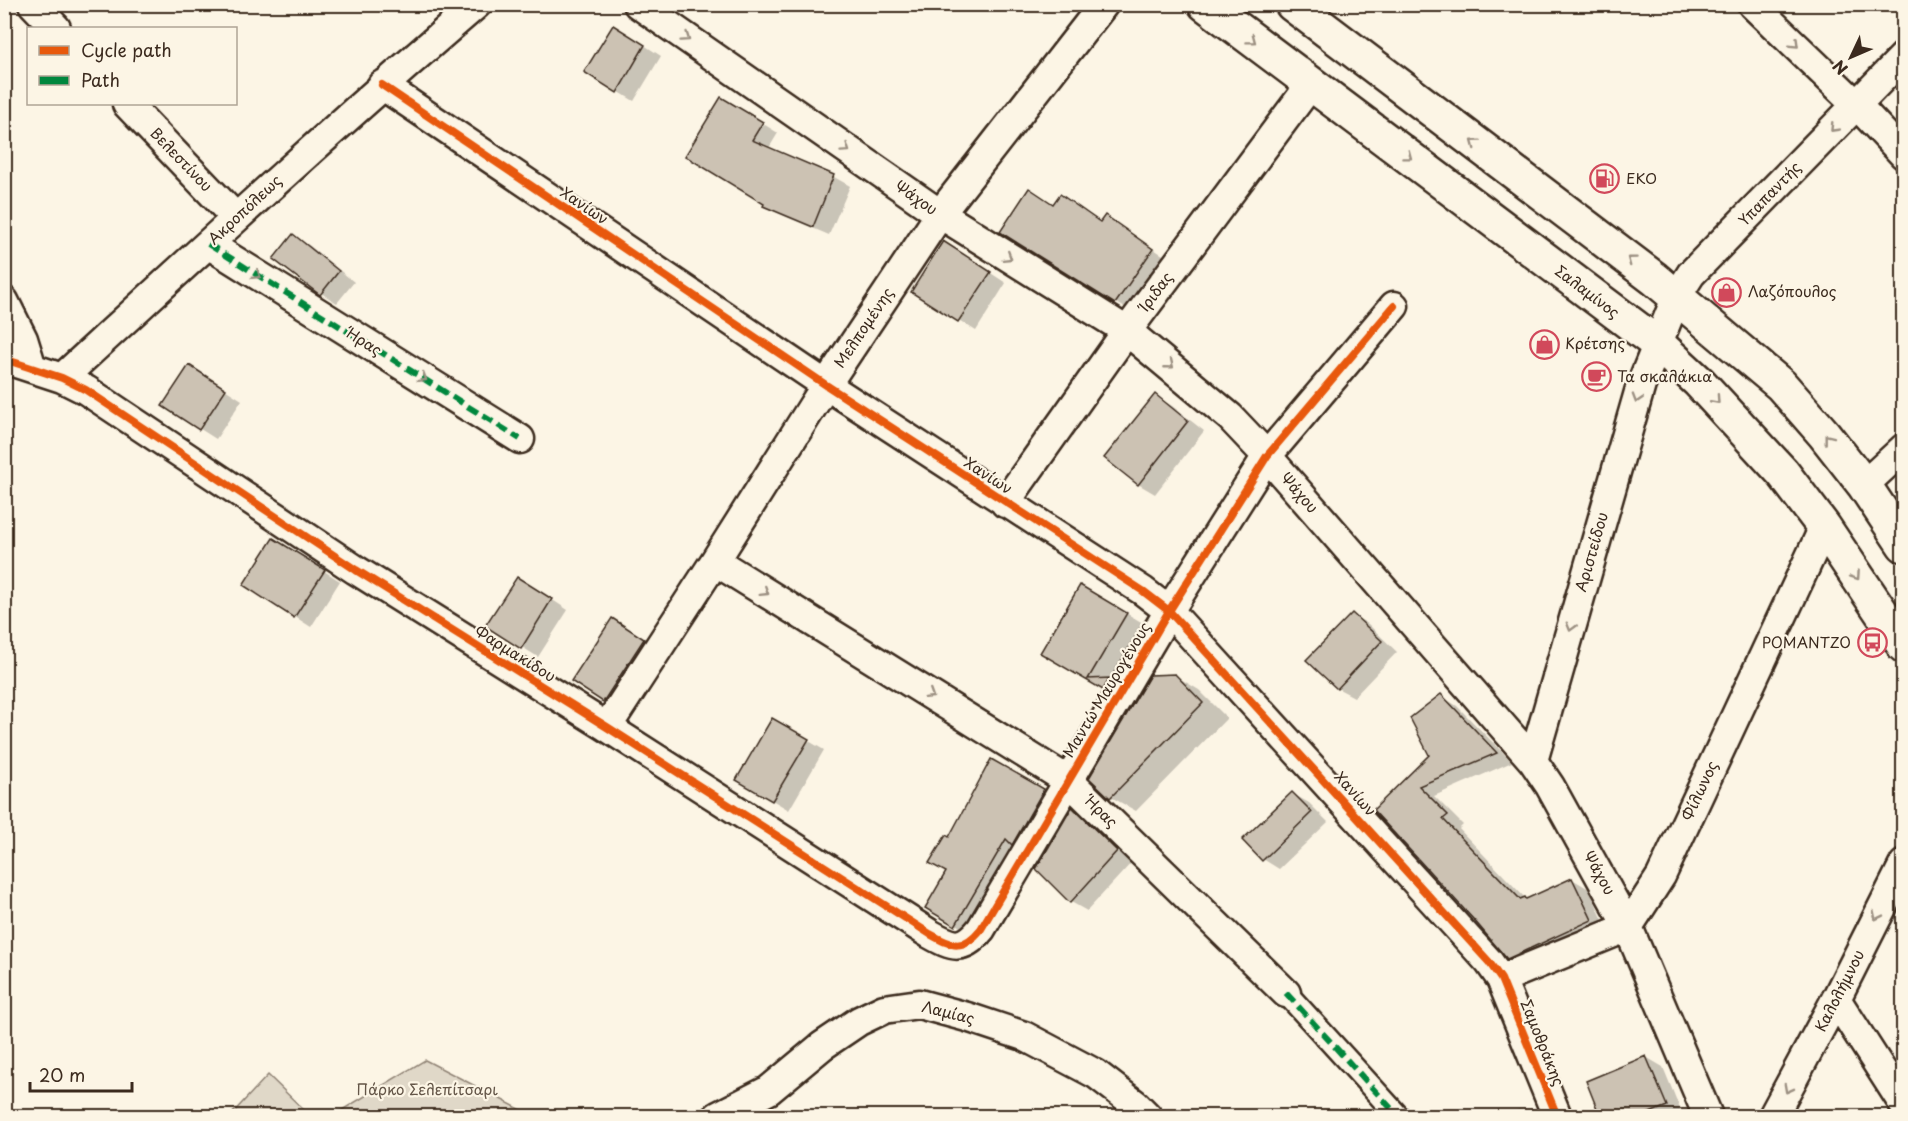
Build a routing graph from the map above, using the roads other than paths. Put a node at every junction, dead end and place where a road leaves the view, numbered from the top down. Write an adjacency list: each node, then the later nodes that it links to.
1 (33, 4): 8 (street)
2 (477, 4): 11 (street, Ακροπόλεως)
3 (638, 4): 15 (street, Ψάχου, one-way to 15)
4 (1104, 4): 15 (street, Μελπομένης)
5 (1205, 4): 10 (main road, Σαλαμίνος, one-way to 10)
6 (1292, 4): 18 (main road, one-way to 6)
7 (1752, 4): 13 (street, one-way to 13)
8 (55, 27)
9 (1904, 56): 13 (street, Υπαπαντής)
10 (1311, 84): 21 (street, Ίριδας); 22 (main road, Σαλαμίνος, one-way to 22)
11 (382, 85): 16 (street, Ακροπόλεως); 26 (street, Χανίων)
12 (128, 105): 16 (street, Βελεστίνου)
13 (1857, 105): 14 (street); 18 (street, Υπαπαντής, one-way to 18)
14 (1904, 155)
15 (940, 214): 21 (street, Ψάχου, one-way to 21); 26 (street, Μελπομένης)
16 (235, 217): 17 (street, Ακροπόλεως)
17 (208, 244): 25 (street, Ακροπόλεως); 27 (street, Ήρας, one-way to 27)
18 (1677, 296): 22 (street, Υπαπαντής); 30 (main road, one-way to 18)
19 (4, 301): 24 (street)
20 (1394, 306): 29 (street, Μαντώ Μαυρογένους)
21 (1127, 331): 29 (street, Ψάχου, one-way to 29); 31 (street, Ίριδας)
22 (1659, 345): 32 (main road, Σαλαμίνος, one-way to 32); 38 (street, Αριστείδου, one-way to 38)
23 (4, 359): 24 (street)
24 (32, 368): 25 (street)
25 (62, 378): 37 (street, Φαρμακίδου)
26 (826, 385): 31 (street, Χανίων); 34 (street, Μελπομένης)
27 (520, 439)
28 (1904, 448): 30 (street)
29 (1267, 456): 35 (street, Μαντώ Μαυρογένους); 38 (street, Ψάχου)
30 (1864, 485): 33 (main road)
31 (1005, 503): 35 (street, Χανίων)
32 (1824, 527): 36 (main road, Σαλαμίνος, one-way to 36); 41 (street, Φίλωνος)
33 (1904, 545)
34 (715, 561): 37 (street, Μελπομένης); 39 (street, Ήρας, one-way to 39)
35 (1169, 611): 39 (street, Μαντώ Μαυρογένους); 43 (street, Χανίων)
36 (1904, 646)
37 (607, 727): 42 (street, Φαρμακίδου)
38 (1533, 761): 41 (street, Ψάχου)
39 (1069, 781): 42 (street, Μαντώ Μαυρογένους); 44 (street, Ήρας)
40 (1904, 864): 45 (street, Καλολήμνου, one-way to 45)
41 (1628, 927): 43 (street); 47 (street, Ψάχου)
42 (958, 946)
43 (1501, 979): 51 (street, Σαμοθράκης)
44 (1286, 993): 50 (street, Ήρας)
45 (1836, 999): 46 (street); 52 (street, Καλολήμνου, one-way to 52)
46 (1904, 1105)
47 (1704, 1115)
48 (718, 1116): 49 (street, Λαμίας)
49 (1147, 1116)
50 (1398, 1116)
51 (1557, 1116)
52 (1773, 1116)

